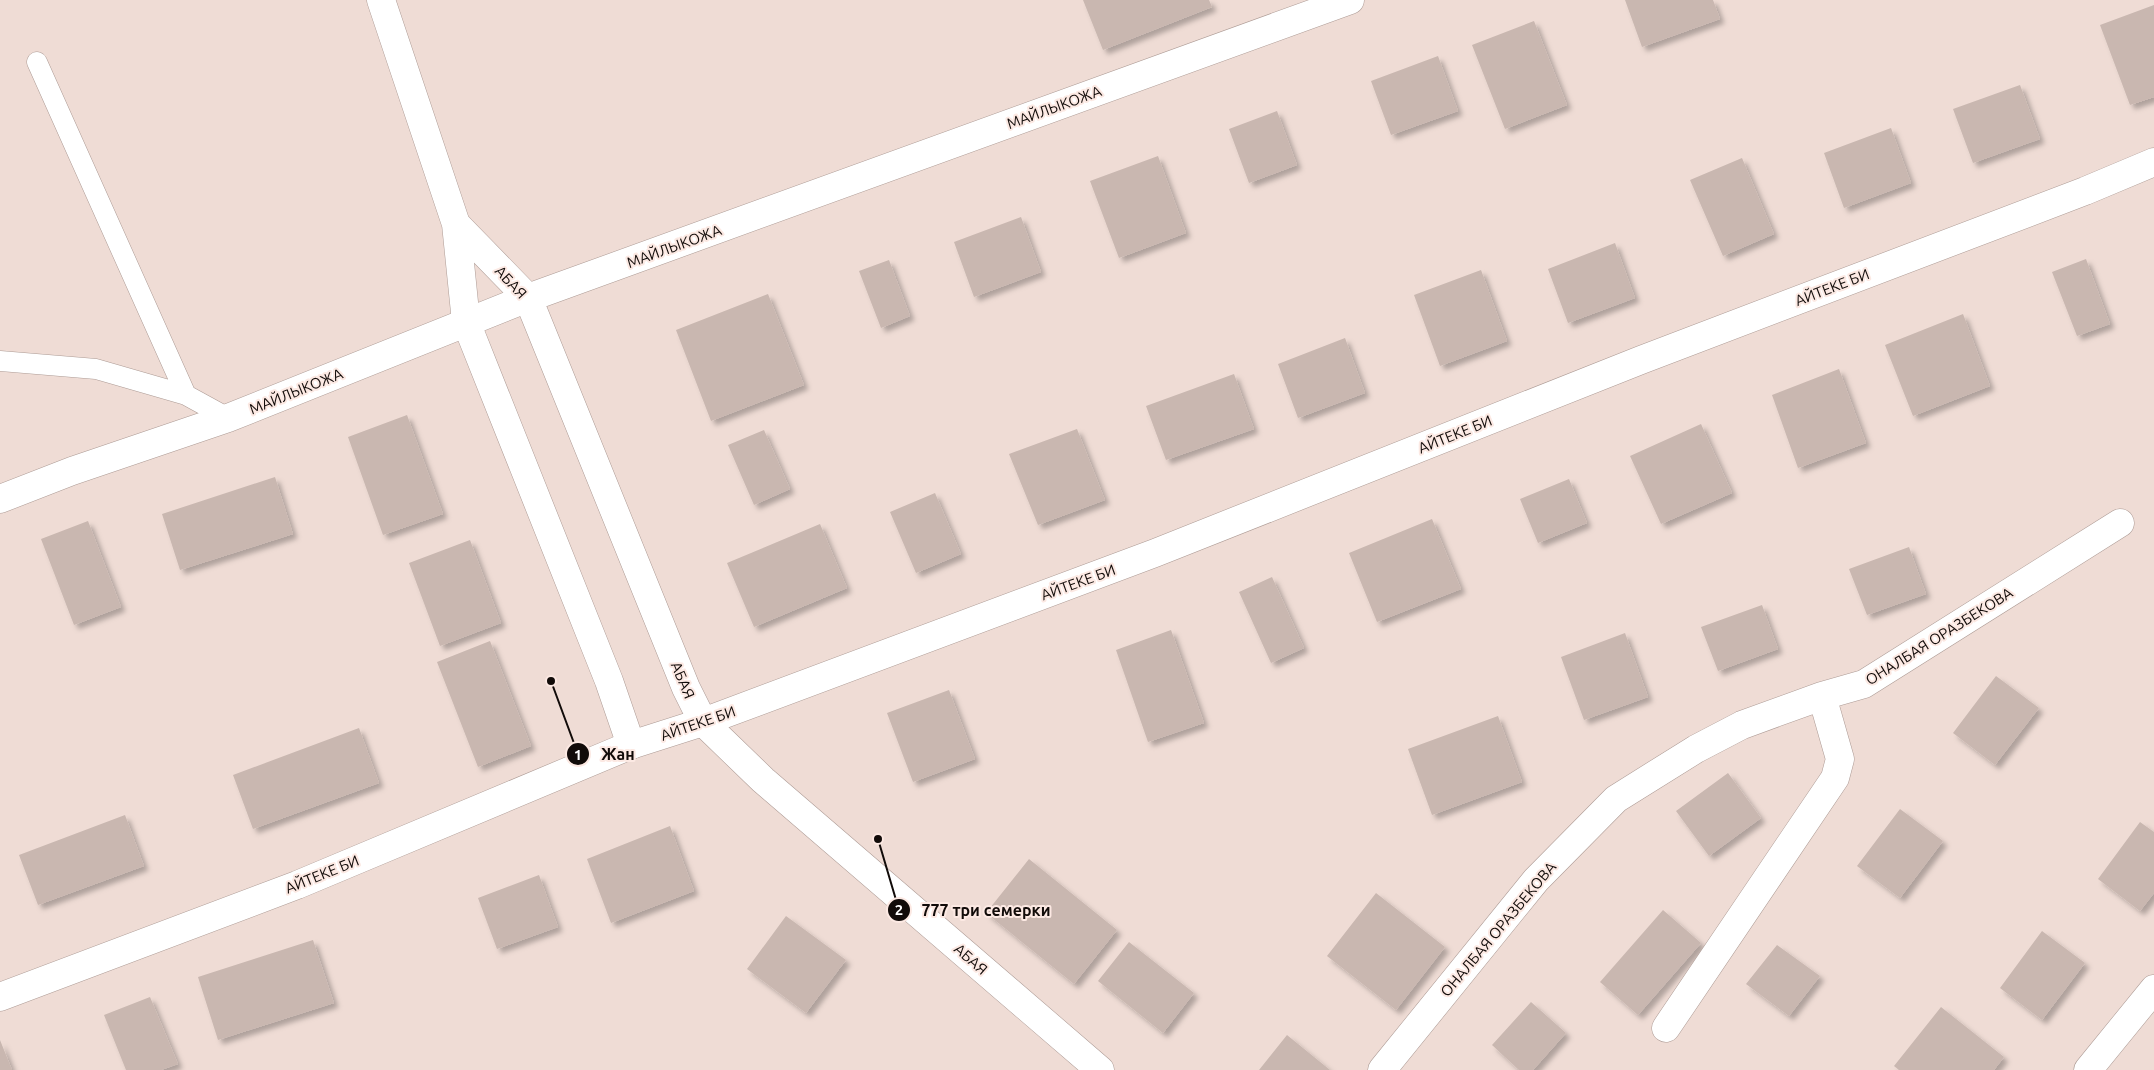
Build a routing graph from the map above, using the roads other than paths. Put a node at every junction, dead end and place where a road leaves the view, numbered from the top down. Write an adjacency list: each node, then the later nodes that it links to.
1 (381, 0): 5 (street, АБАЯ)
2 (1350, 0): 6 (street, МАЙЛЫКОЖА)
3 (37, 62): 9 (lane)
4 (2154, 162): 14 (street, АЙТЕКЕ БИ)
5 (456, 224): 6 (street, АБАЯ); 7 (street, АБАЯ)
6 (528, 298): 7 (street, МАЙЛЫКОЖА); 14 (street, АБАЯ)
7 (466, 322): 10 (street, МАЙЛЫКОЖА); 15 (street, АБАЯ)
8 (0, 361): 9 (lane)
9 (186, 395): 10 (lane)
10 (228, 418): 11 (street, МАЙЛЫКОЖА)
11 (0, 499)
12 (2120, 523): 13 (street, ОНАЛБАЯ ОРАЗБЕКОВА)
13 (1822, 696): 18 (street); 20 (street, ОНАЛБАЯ ОРАЗБЕКОВА)
14 (702, 722): 15 (street, АЙТЕКЕ БИ); 19 (street, АБАЯ)
15 (631, 746): 17 (street, АЙТЕКЕ БИ)
16 (2154, 989): 21 (street)
17 (0, 997)
18 (1666, 1028)
19 (1100, 1070)
20 (1382, 1070)
21 (2088, 1070)

